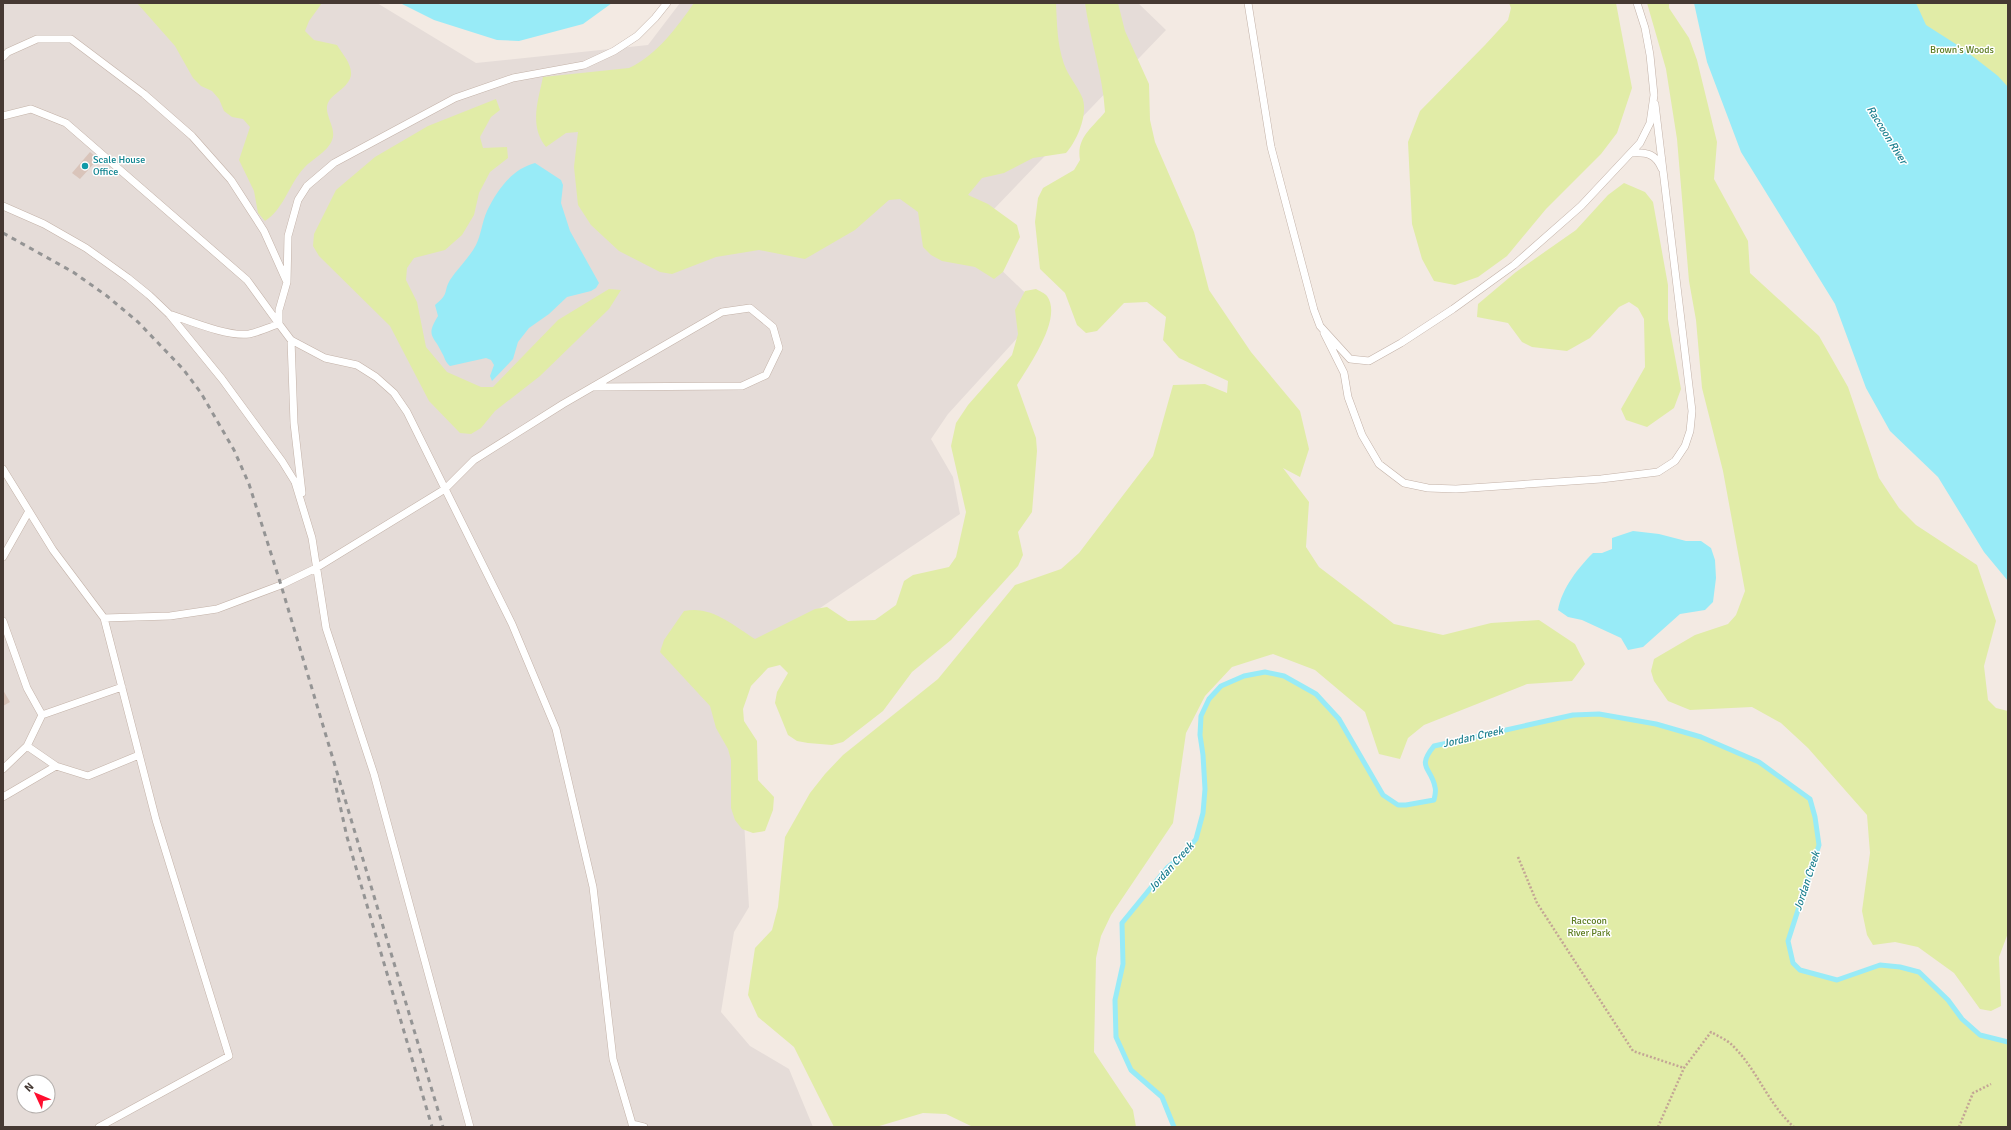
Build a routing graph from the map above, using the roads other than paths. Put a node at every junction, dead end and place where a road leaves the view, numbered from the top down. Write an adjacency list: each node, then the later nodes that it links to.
1 (668, 3): 10 (lane)
2 (1248, 3): 13 (lane)
3 (1637, 3): 5 (lane)
4 (3, 57): 10 (lane)
5 (1654, 95): 7 (lane); 8 (lane)
6 (3, 116): 12 (lane)
7 (1632, 152): 8 (lane); 13 (lane)
8 (1665, 176): 13 (lane)
9 (3, 206): 11 (lane)
10 (287, 282): 12 (lane)
11 (169, 314): 12 (lane); 18 (lane)
12 (279, 324): 14 (lane)
13 (1320, 326)
14 (291, 340): 17 (lane); 18 (lane)
15 (594, 387): 15 (lane); 17 (lane)
16 (3, 469): 19 (lane)
17 (445, 489): 21 (lane); 31 (lane)
18 (303, 506): 21 (lane)
19 (29, 511): 20 (lane); 22 (lane)
20 (3, 557)
21 (316, 568): 22 (lane); 33 (lane)
22 (104, 618): 24 (lane)
23 (3, 622): 25 (lane)
24 (122, 687): 25 (lane); 27 (lane)
25 (42, 714): 26 (lane)
26 (26, 746): 28 (lane); 29 (lane)
27 (139, 755): 28 (lane); 32 (lane)
28 (56, 766): 30 (lane)
29 (3, 769)
30 (3, 797)
31 (632, 1125): 34 (lane)
32 (99, 1127)
33 (470, 1127)
34 (644, 1127)

